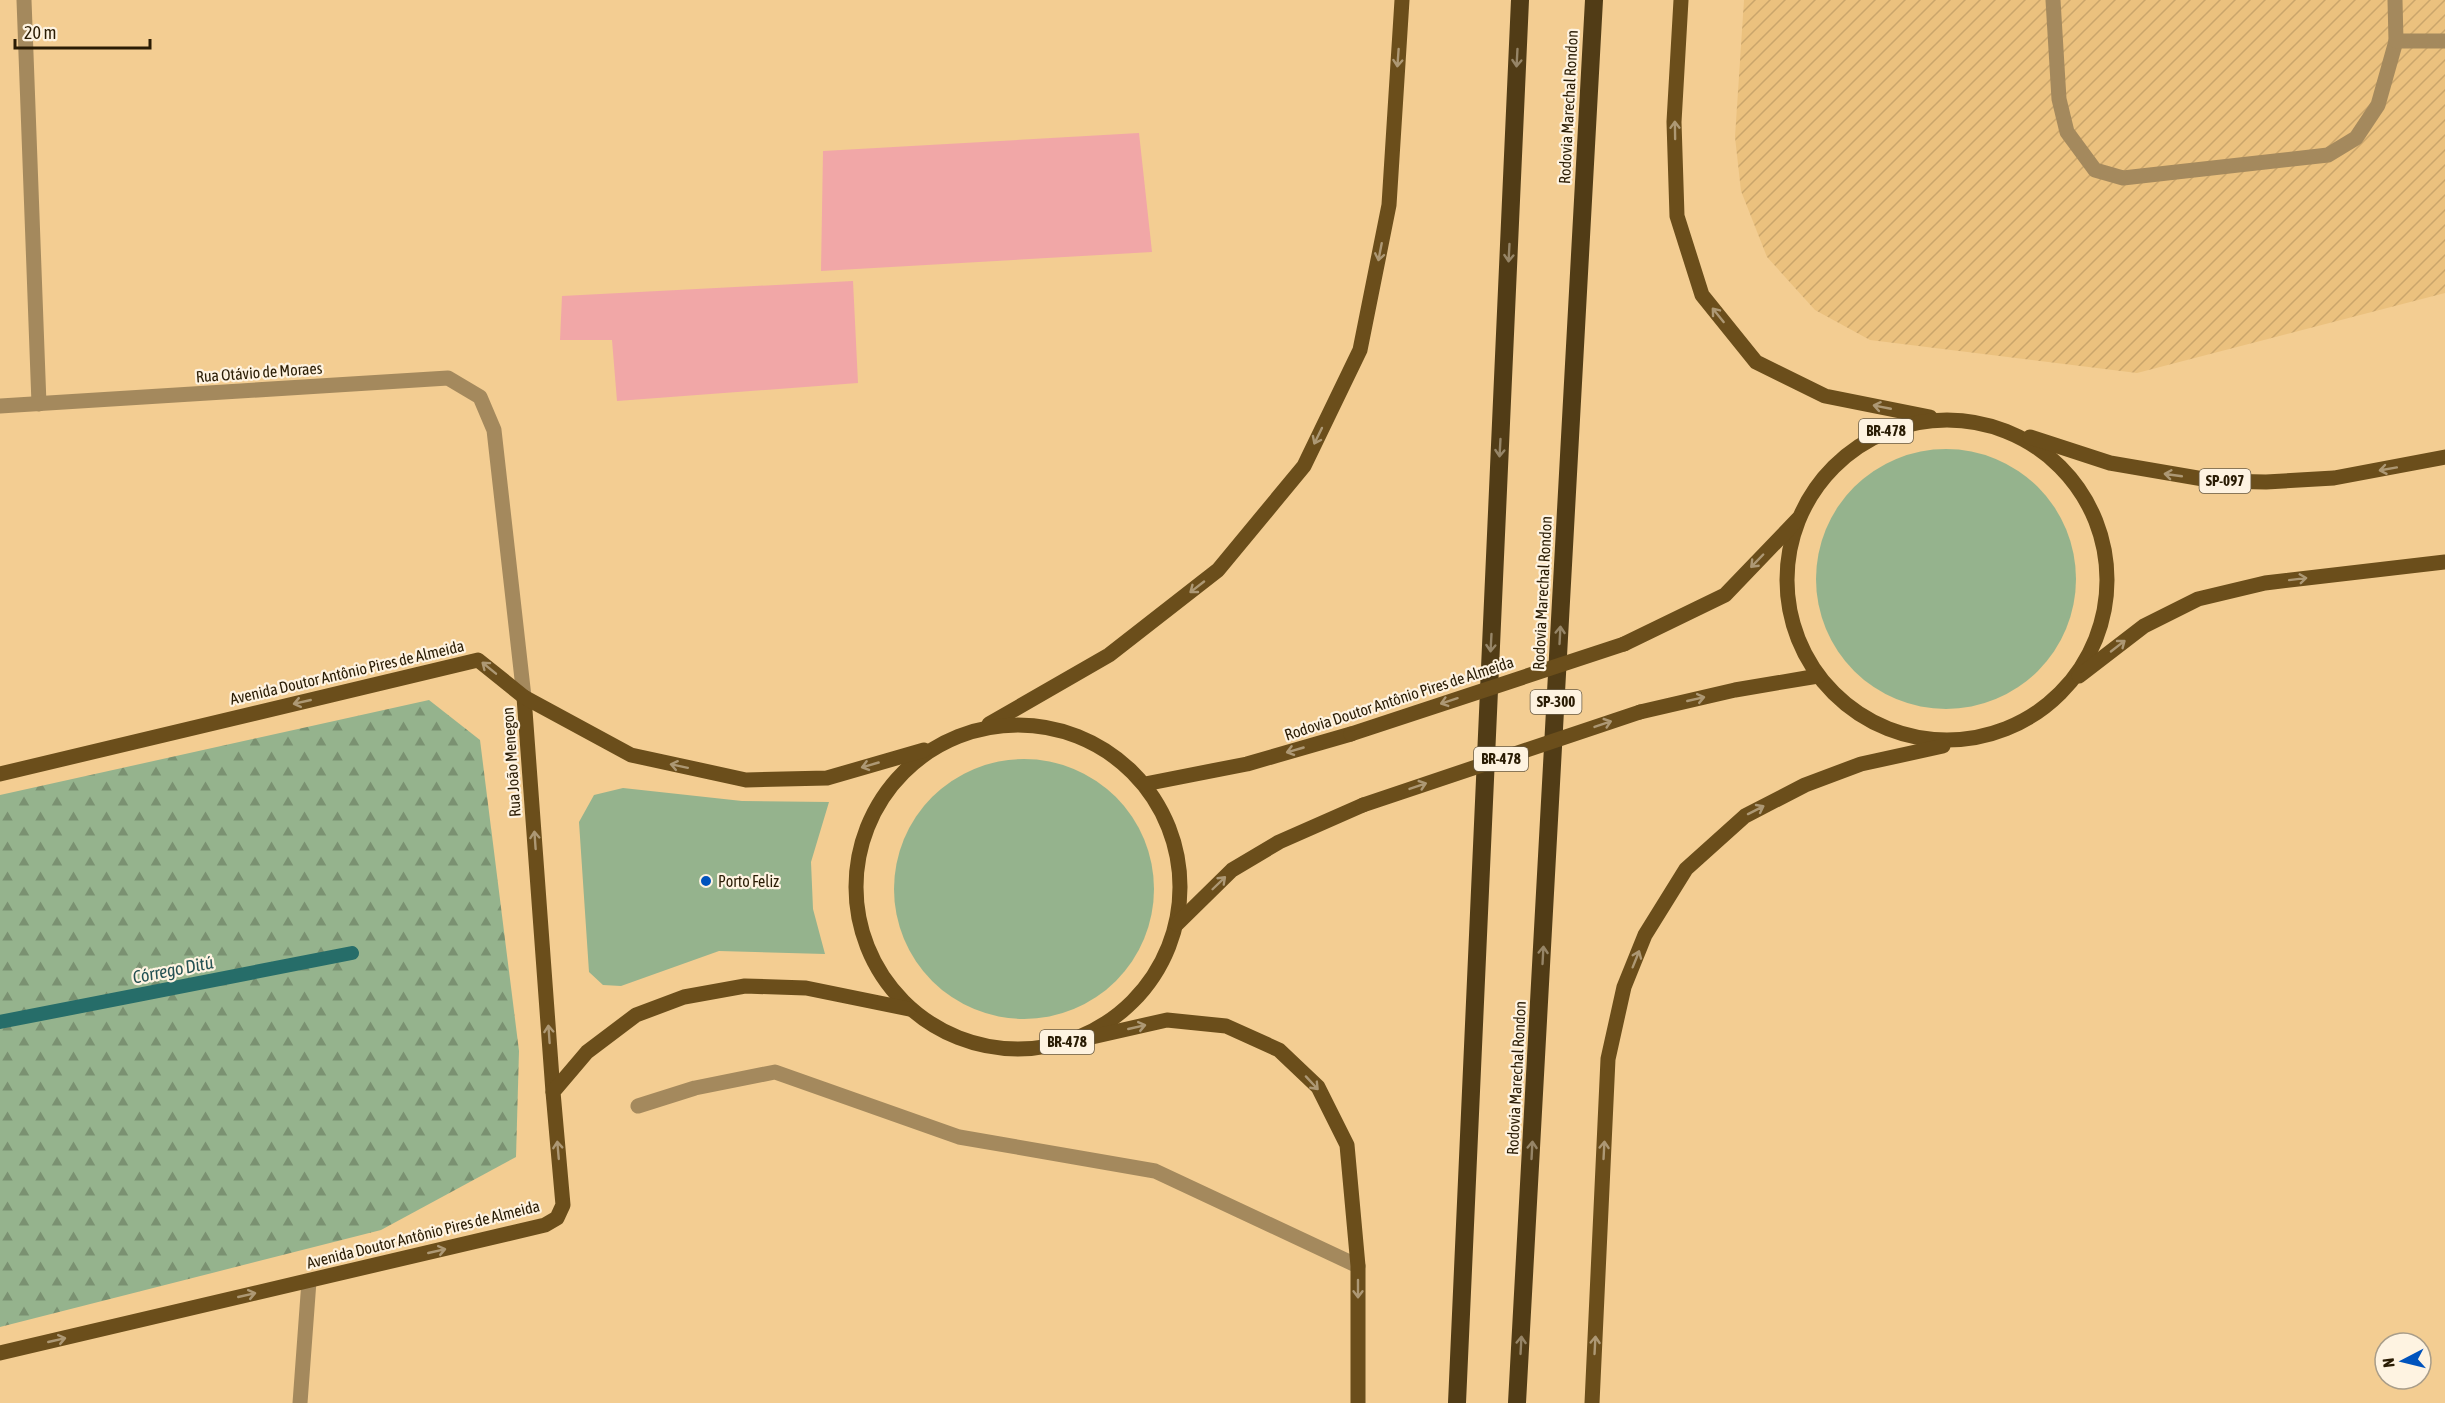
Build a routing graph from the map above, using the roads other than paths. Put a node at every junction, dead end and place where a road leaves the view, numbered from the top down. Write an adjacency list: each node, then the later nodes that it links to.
1 (24, 0): 10 (street)
2 (1402, 0): 21 (main road, one-way to 21)
3 (1520, 0): 36 (highway, one-way to 36)
4 (1594, 0): 37 (highway, Rodovia Marechal Rondon / SP-300, one-way to 4)
5 (1681, 0): 12 (main road, one-way to 5)
6 (2053, 0): 8 (street)
7 (2395, 0): 8 (street)
8 (2396, 41): 9 (street)
9 (2445, 41)
10 (39, 404): 11 (street, Rua Otávio de Moraes); 13 (street, Rua Otávio de Moraes)
11 (0, 406)
12 (1939, 419): 14 (main road, BR-478); 16 (main road, BR-478)
13 (494, 430): 20 (street, Rua João Menegon)
14 (2010, 431): 15 (main road, SP-097, one-way to 14); 19 (main road)
15 (2445, 457)
16 (1798, 519): 18 (main road); 25 (main road, Rodovia Doutor Antônio Pires de Almeida / BR-478, one-way to 25, bridge)
17 (2445, 562): 19 (main road, one-way to 17)
18 (1818, 676): 22 (main road); 26 (main road, BR-478, one-way to 18, bridge)
19 (2072, 681): 22 (main road)
20 (525, 697): 23 (main road, Avenida Doutor Antônio Pires de Almeida, one-way to 20); 24 (main road, Avenida Doutor Antônio Pires de Almeida, one-way to 24); 29 (main road, Rua João Menegon, one-way to 20)
21 (984, 727): 23 (main road, Avenida Doutor Antônio Pires de Almeida); 25 (main road)
22 (1977, 738): 38 (main road, one-way to 22)
23 (926, 749): 27 (main road)
24 (0, 774)
25 (1145, 784): 26 (main road)
26 (1177, 924): 28 (main road, BR-478)
27 (909, 1009): 28 (main road, BR-478); 29 (main road, BR-478)
28 (1080, 1040): 31 (main road, one-way to 31)
29 (554, 1092): 32 (main road, Avenida Doutor Antônio Pires de Almeida, one-way to 29)
30 (638, 1106): 31 (street)
31 (1358, 1266): 35 (main road, one-way to 35)
32 (309, 1281): 33 (main road, Avenida Doutor Antônio Pires de Almeida, one-way to 32); 34 (street)
33 (0, 1353)
34 (300, 1403)
35 (1358, 1403)
36 (1457, 1403)
37 (1518, 1403)
38 (1592, 1403)

